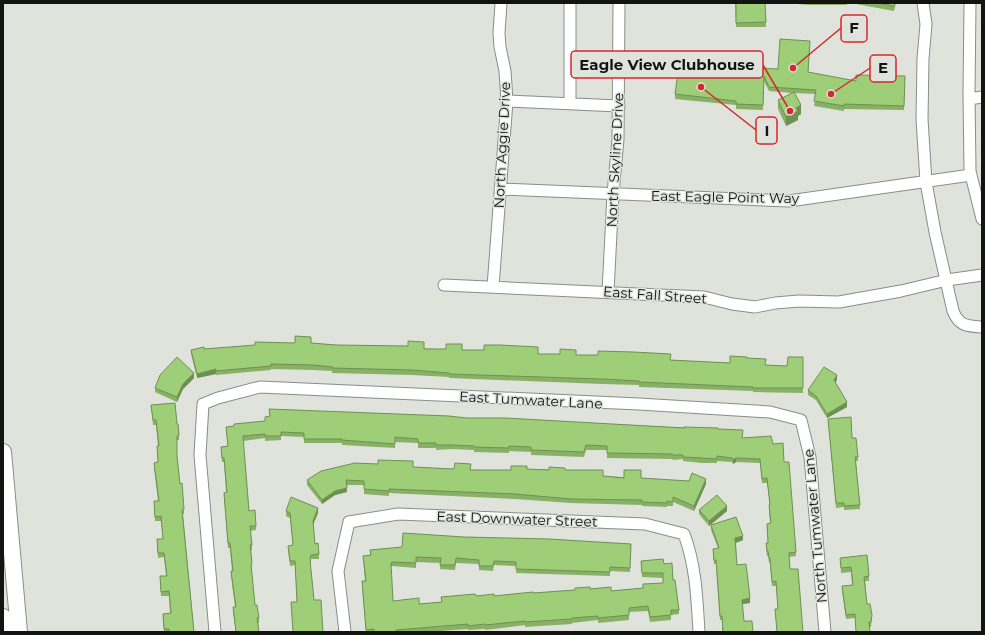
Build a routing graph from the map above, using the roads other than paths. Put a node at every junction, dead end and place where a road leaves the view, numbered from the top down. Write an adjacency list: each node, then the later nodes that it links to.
1 (501, 3): 8 (street, North Aggie Drive)
2 (570, 3): 9 (street)
3 (619, 3): 10 (street, North Skyline Drive)
4 (923, 3): 12 (street)
5 (970, 3): 7 (street)
6 (982, 97): 7 (street)
7 (969, 99): 11 (street)
8 (507, 100): 9 (street); 13 (street, North Aggie Drive)
9 (570, 103): 10 (street)
10 (619, 106): 14 (street, North Skyline Drive)
11 (971, 175): 12 (street, East Eagle Point Way); 15 (street)
12 (926, 182): 14 (street, East Eagle Point Way); 17 (street)
13 (500, 190): 14 (street, East Eagle Point Way); 19 (street, North Aggie Drive)
14 (613, 194): 20 (street, North Skyline Drive)
15 (982, 219)
16 (982, 275): 17 (street, East Fall Street)
17 (947, 280): 20 (street, East Fall Street); 21 (street)
18 (444, 285): 19 (street, East Fall Street)
19 (493, 287): 20 (street, East Fall Street)
20 (608, 292)
21 (982, 327)
22 (801, 420): 27 (street, East Tumwater Lane); 30 (street, North Tumwater Lane)
23 (3, 452): 26 (main road)
24 (3, 617): 25 (main road)
25 (4, 632)
26 (19, 632)
27 (215, 632)
28 (344, 632): 29 (street, East Downwater Street)
29 (699, 632)
30 (825, 632)

